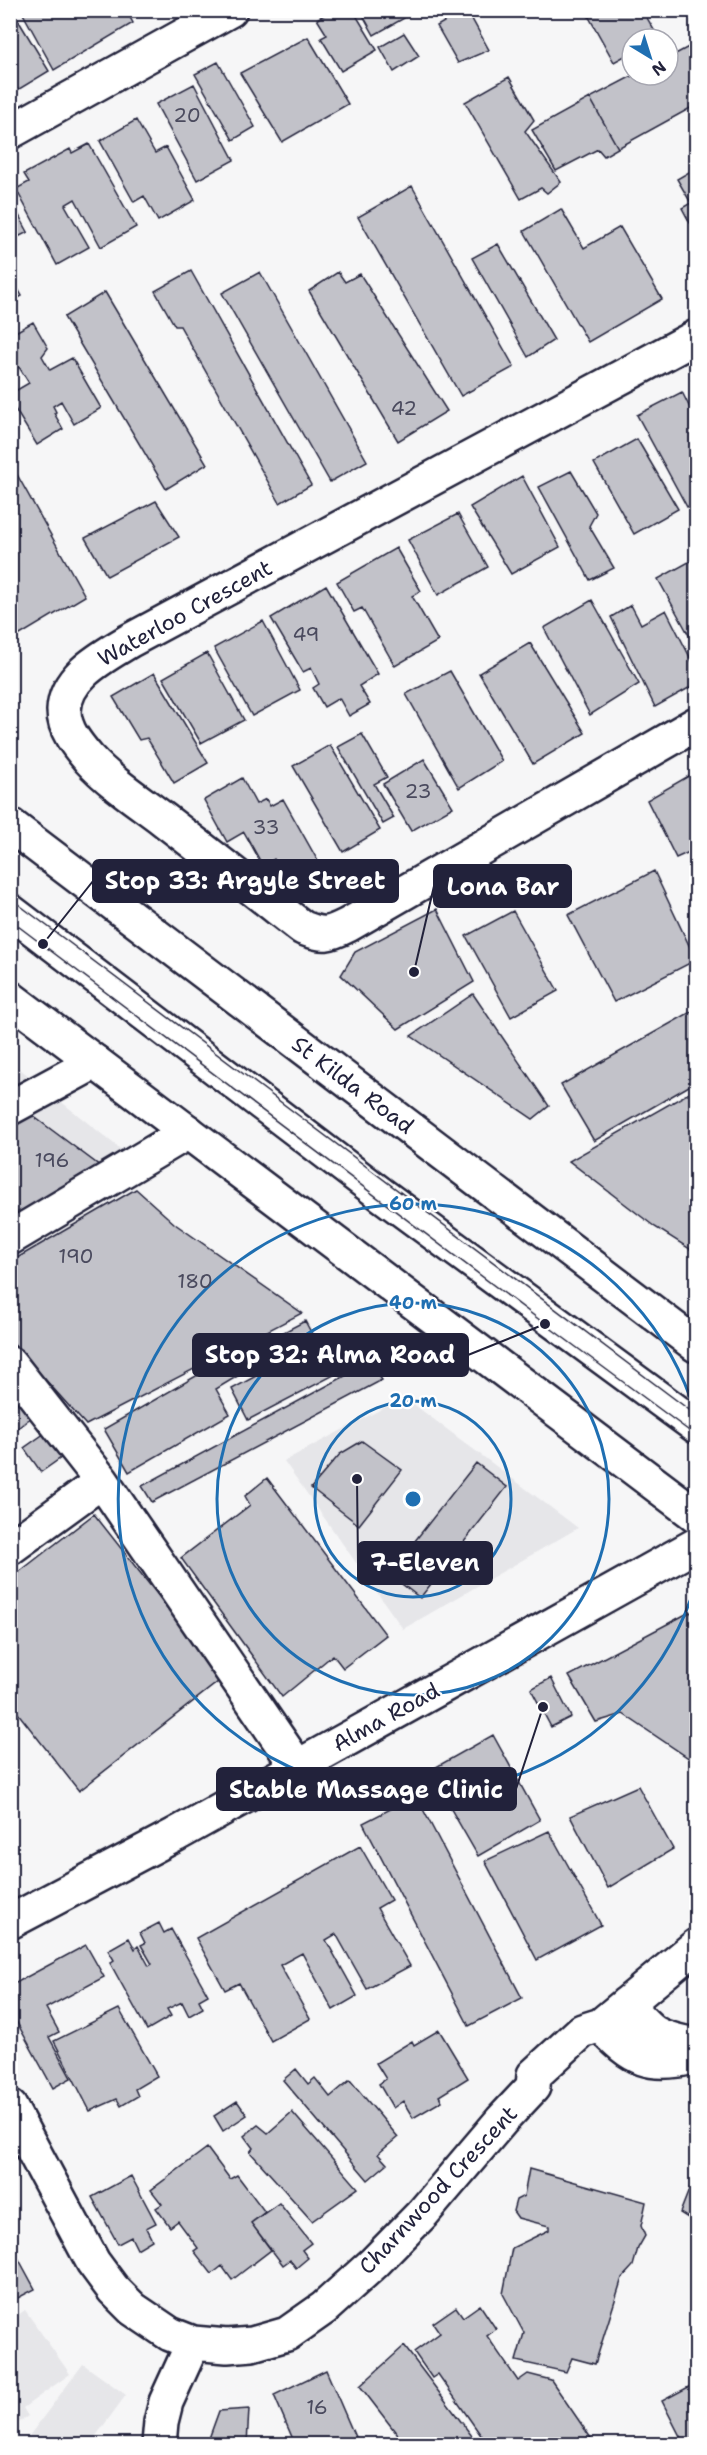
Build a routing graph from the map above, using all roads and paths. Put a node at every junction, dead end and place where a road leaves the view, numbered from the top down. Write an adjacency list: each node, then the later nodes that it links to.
1 (230, 10): 2 (main road)
2 (10, 132)
3 (696, 337): 4 (main road, Waterloo Crescent)
4 (696, 723)
5 (10, 825): 12 (main road, St Kilda Road)
6 (10, 911): 14 (main road)
7 (10, 998): 8 (main road)
8 (95, 1062): 9 (main road); 10 (main road)
9 (10, 1108)
10 (188, 1132): 11 (main road); 16 (main road)
11 (10, 1238)
12 (696, 1345)
13 (10, 1364): 15 (main road)
14 (696, 1426)
15 (102, 1481): 18 (main road); 19 (main road)
16 (696, 1515)
17 (696, 1545): 19 (main road, Alma Road)
18 (10, 1548)
19 (297, 1766): 20 (main road, Alma Road)
20 (10, 1922)
21 (696, 1946): 22 (main road, Charnwood Crescent)
22 (626, 2004): 23 (main road, Charnwood Crescent); 24 (main road)
23 (601, 2025): 25 (main road); 27 (main road, Charnwood Crescent)
24 (696, 2045)
25 (696, 2056)
26 (10, 2107): 27 (main road, Charnwood Crescent)
27 (193, 2343): 28 (main road)
28 (159, 2445)

